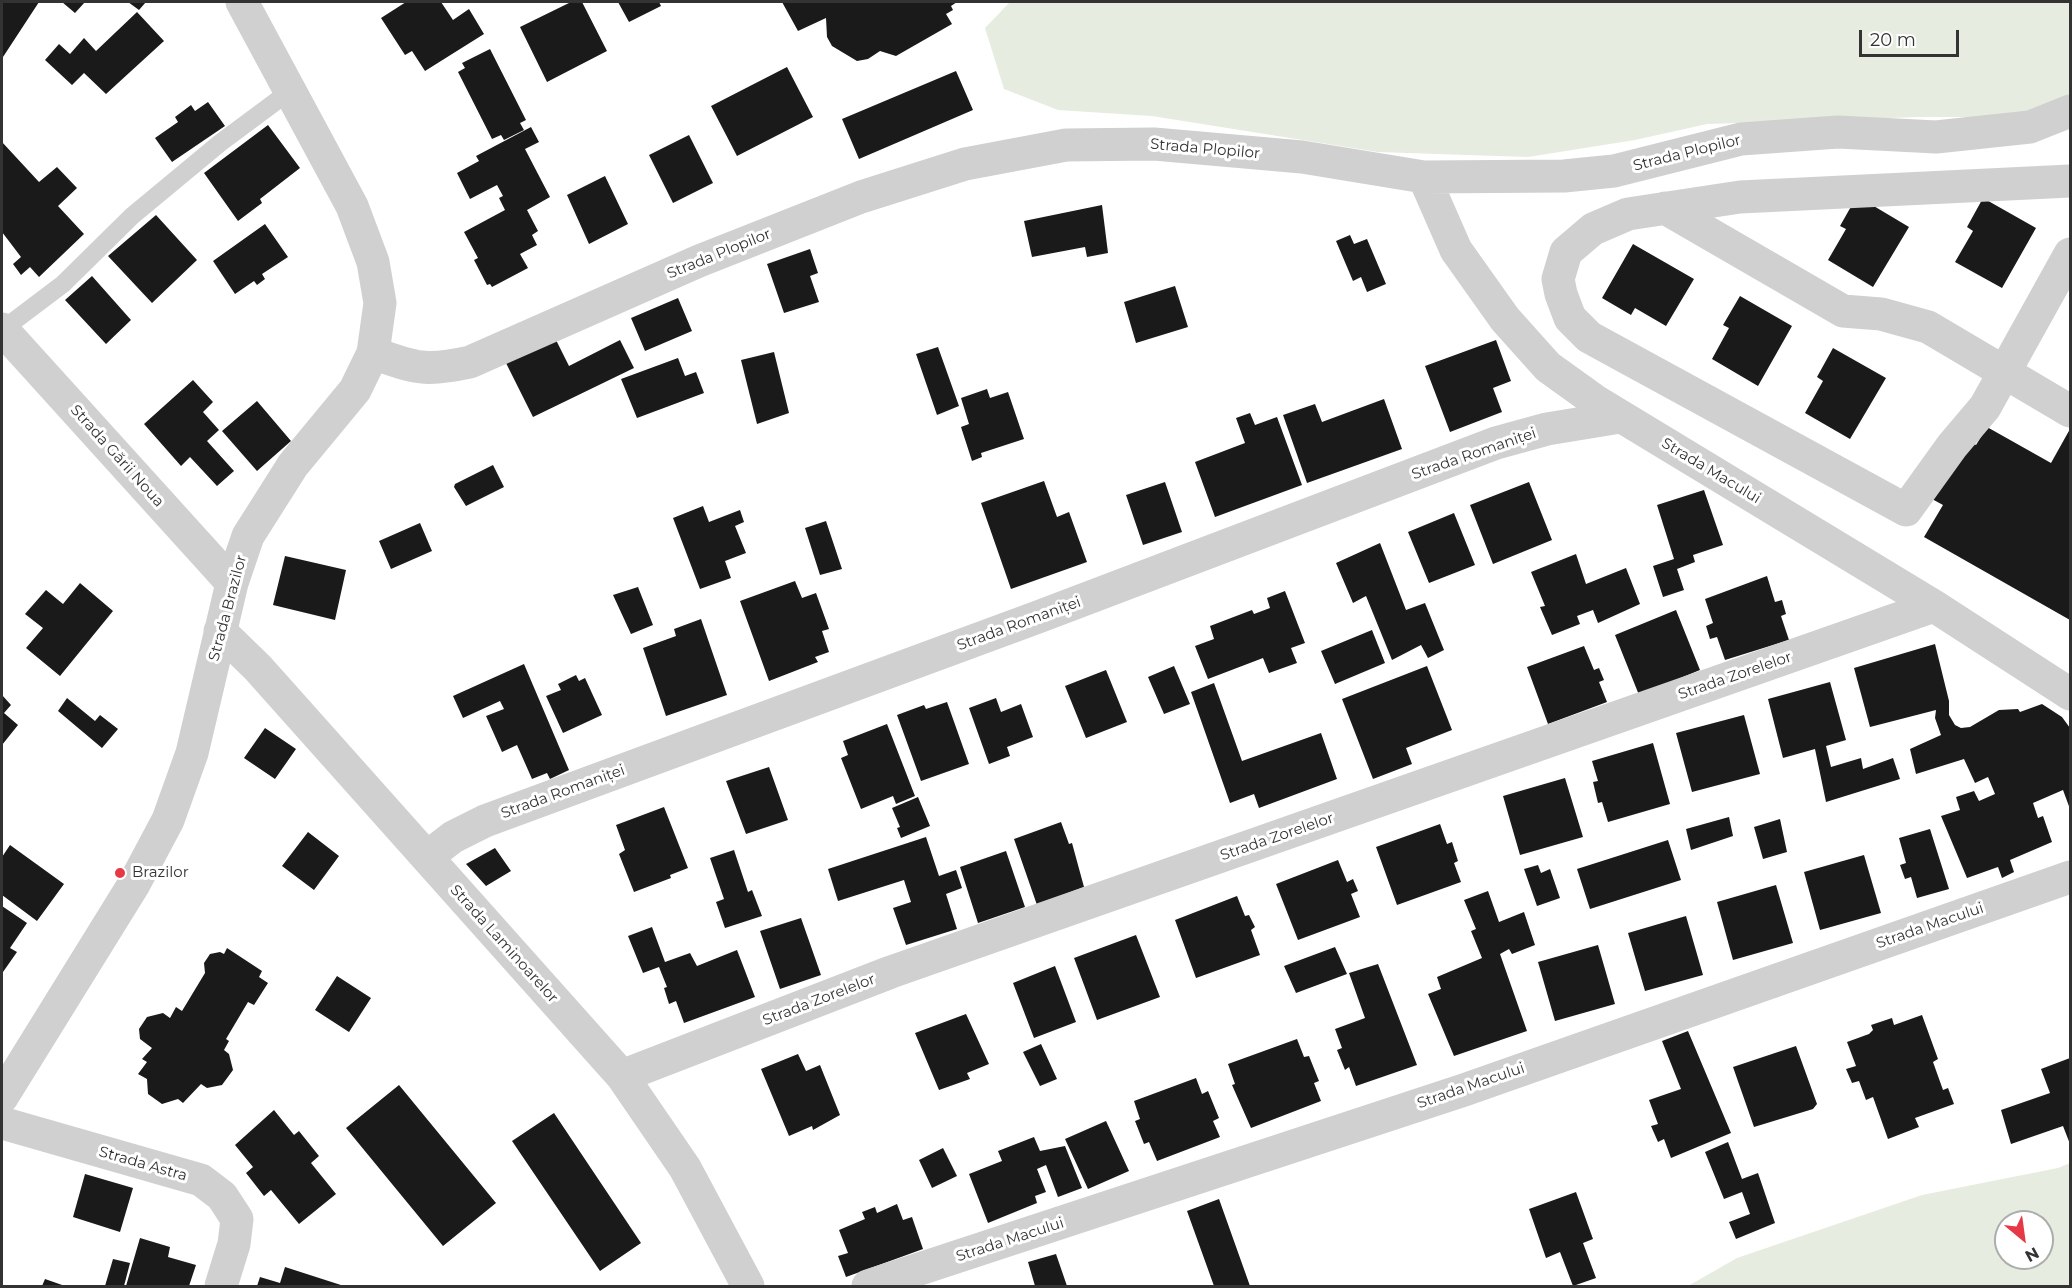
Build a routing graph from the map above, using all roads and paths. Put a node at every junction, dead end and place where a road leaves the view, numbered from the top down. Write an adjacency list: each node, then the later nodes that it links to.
1 (242, 2): 2 (street, Strada Brazilor)
2 (290, 91): 8 (lane); 9 (street, Strada Brazilor)
3 (2070, 111): 4 (street, Strada Plopilor)
4 (1424, 177): 9 (street, Strada Plopilor); 12 (street, Strada Macului)
5 (2070, 181): 6 (street)
6 (1665, 208): 10 (street); 10 (street)
7 (2070, 254): 10 (street)
8 (2, 330): 13 (street, Strada Gării Noua)
9 (373, 353): 13 (street, Strada Brazilor)
10 (2004, 372): 11 (street)
11 (2070, 411)
12 (1620, 417): 14 (street, Strada Macului); 17 (street, Strada Romaniței)
13 (232, 583): 15 (street, Strada Brazilor)
14 (1934, 606): 16 (street, Strada Macului); 19 (street, Strada Zorelelor)
15 (220, 631): 17 (street, Strada Laminoarelor); 20 (street, Strada Brazilor)
16 (2070, 694)
17 (427, 857): 19 (street, Strada Laminoarelor)
18 (2070, 877): 24 (street, Strada Macului)
19 (622, 1076): 23 (street, Strada Laminoarelor)
20 (2, 1097)
21 (2, 1123): 22 (street, Strada Astra)
22 (221, 1287)
23 (748, 1287)
24 (868, 1287)

